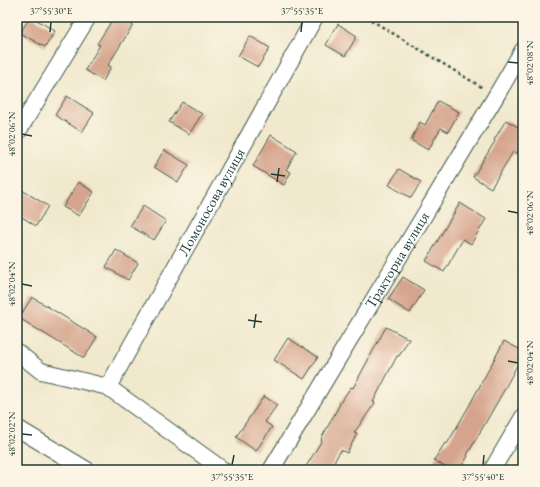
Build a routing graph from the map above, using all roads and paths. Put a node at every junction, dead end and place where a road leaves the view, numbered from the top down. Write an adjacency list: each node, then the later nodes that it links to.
1 (88, 17): 6 (street)
2 (316, 17): 8 (street, Ломоносова вулиця)
3 (366, 17): 5 (path)
4 (523, 50): 5 (street, Тракторна вулиця)
5 (496, 96): 13 (street, Тракторна вулиця)
6 (17, 133)
7 (17, 352): 8 (street)
8 (108, 387): 12 (street)
9 (523, 417): 14 (street)
10 (17, 428): 11 (street)
11 (87, 470)
12 (223, 470)
13 (272, 470)
14 (492, 470)

